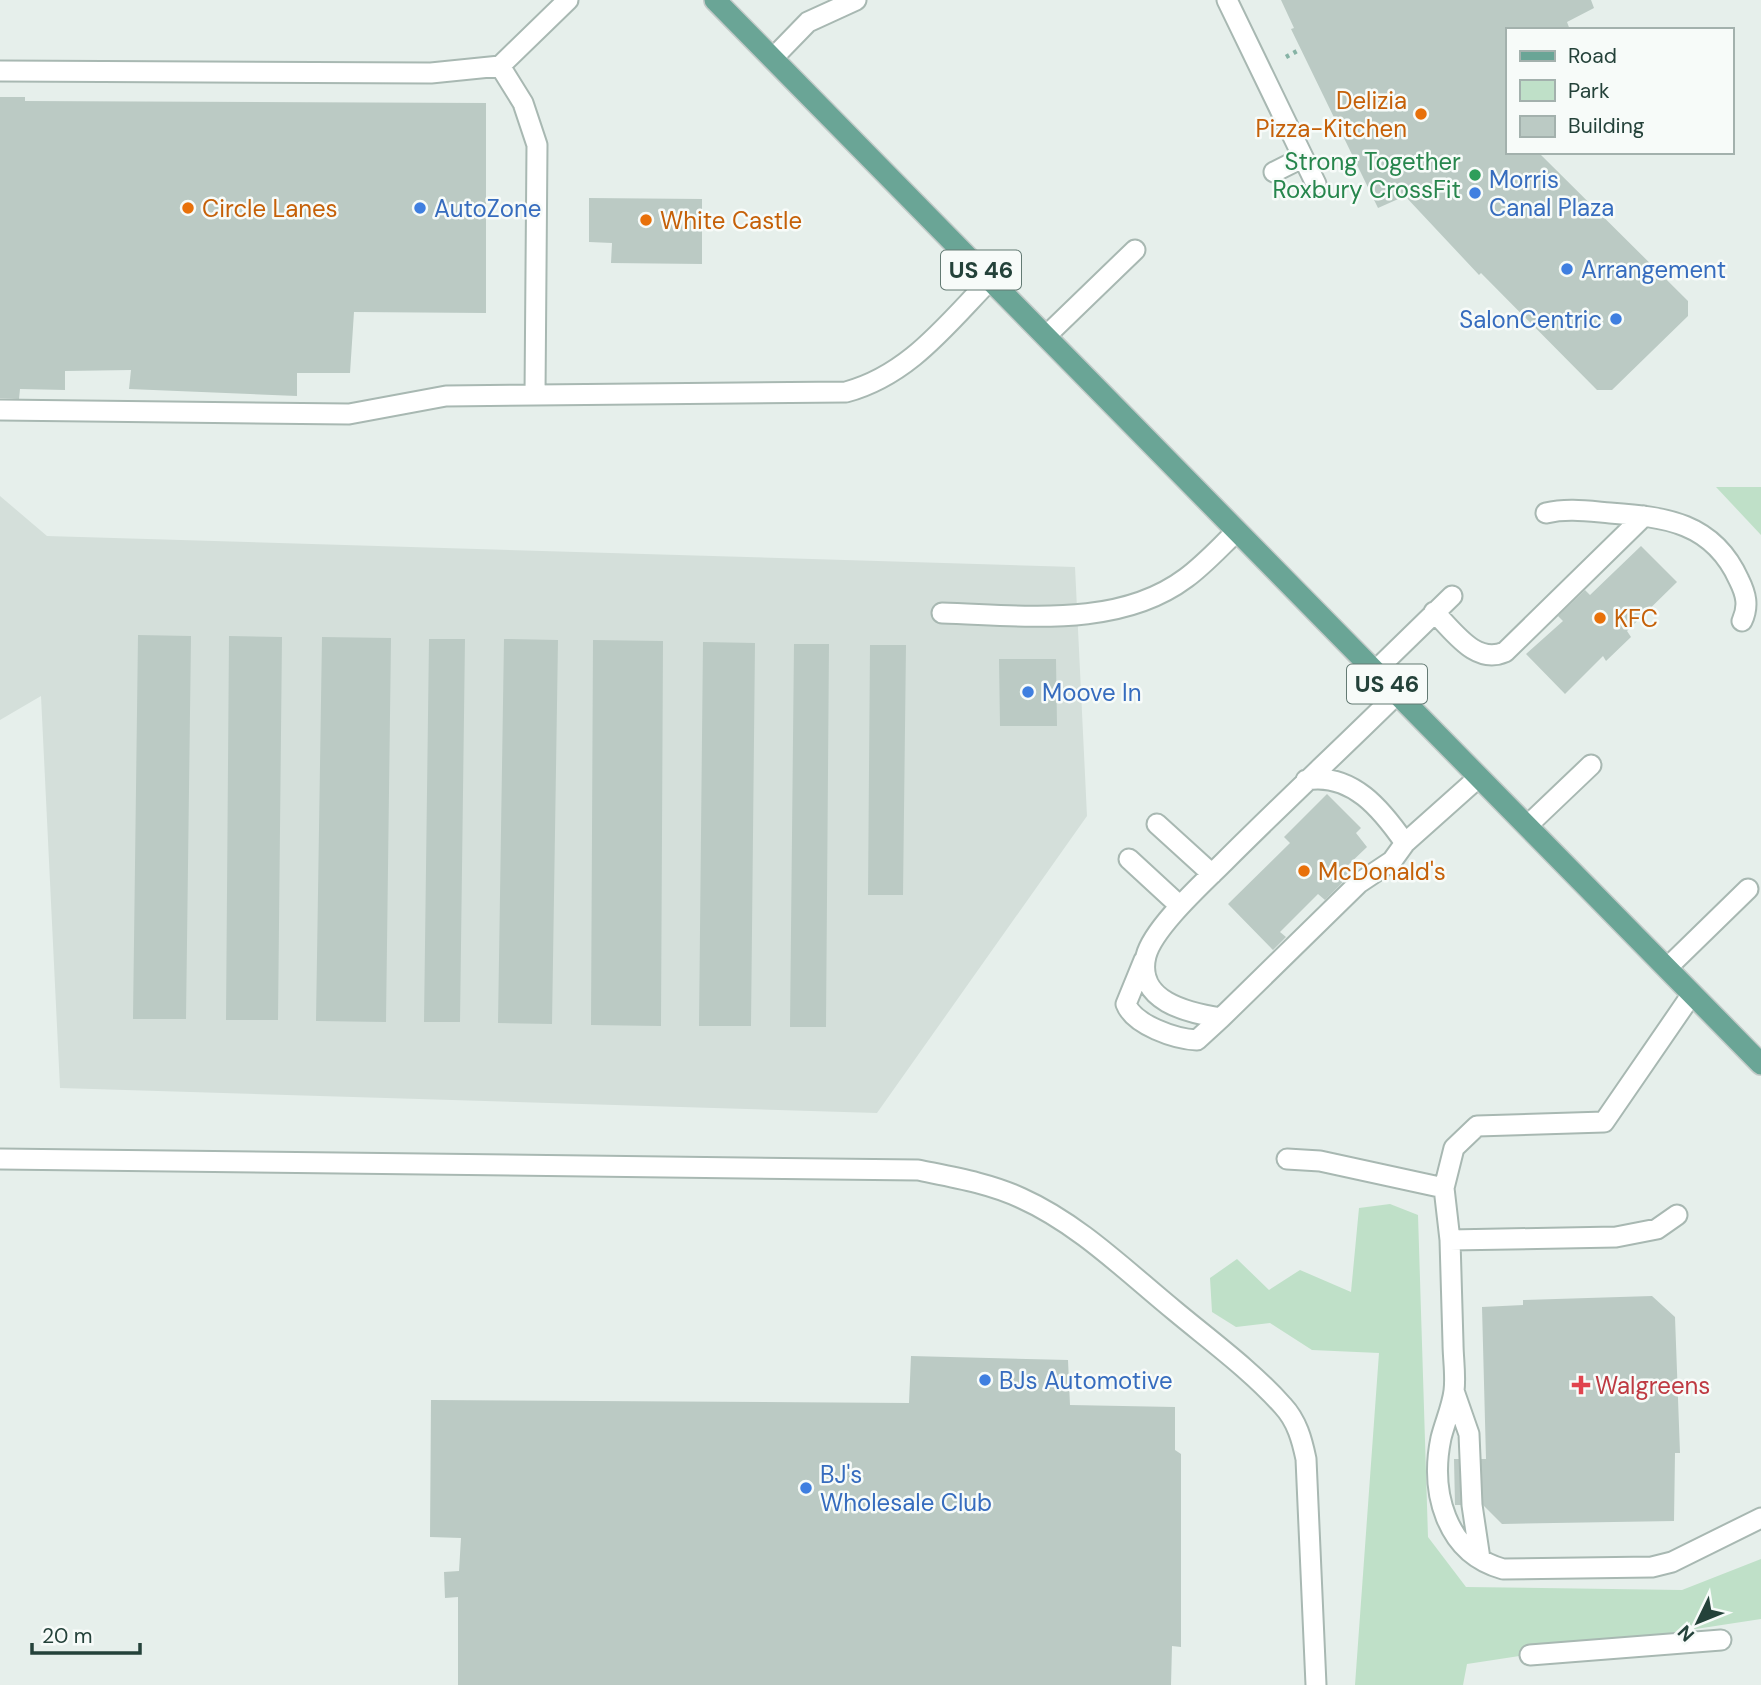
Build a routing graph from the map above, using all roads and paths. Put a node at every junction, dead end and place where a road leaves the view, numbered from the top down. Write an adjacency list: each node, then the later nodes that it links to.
1 (568, 0): 8 (lane)
2 (715, 0): 7 (main road, US 46)
3 (856, 0): 7 (lane)
4 (1227, 0): 10 (lane)
5 (1301, 49): 6 (path)
6 (1286, 57)
7 (773, 58): 14 (main road, US 46)
8 (500, 66): 9 (lane); 16 (lane)
9 (0, 71)
10 (1302, 158): 11 (lane); 12 (lane)
11 (1274, 172)
12 (1316, 184)
13 (1135, 250): 15 (lane)
14 (991, 279): 15 (main road, US 46); 16 (lane)
15 (1046, 335): 20 (main road, US 46)
16 (535, 395): 17 (lane)
17 (0, 410)
18 (1546, 513): 19 (lane)
19 (1644, 516): 22 (lane); 24 (lane)
20 (1237, 531): 23 (lane); 25 (main road, US 46)
21 (1451, 596): 22 (lane)
22 (1434, 612): 25 (lane)
23 (942, 613)
24 (1742, 621)
25 (1375, 671): 26 (main road, US 46)
26 (1397, 694): 28 (main road, US 46); 29 (lane)
27 (1591, 765): 31 (lane)
28 (1479, 777): 31 (main road, US 46); 32 (lane)
29 (1306, 780): 32 (lane); 34 (lane)
30 (1157, 824): 34 (lane)
31 (1527, 826): 38 (main road, US 46)
32 (1405, 843): 40 (lane)
33 (1129, 859): 36 (lane)
34 (1212, 874): 36 (lane)
35 (1748, 890): 38 (lane)
36 (1180, 906): 37 (lane)
37 (1146, 956): 40 (lane); 40 (lane)
38 (1667, 968): 39 (main road, US 46)
39 (1692, 995): 41 (main road, US 46); 44 (lane)
40 (1221, 1018)
41 (1761, 1064)
42 (0, 1159): 52 (lane)
43 (1287, 1159): 44 (lane)
44 (1444, 1188): 46 (lane)
45 (1677, 1215): 46 (lane)
46 (1450, 1240): 47 (lane)
47 (1454, 1391): 49 (lane); 49 (lane)
48 (1759, 1518): 49 (lane)
49 (1480, 1559)
50 (1721, 1640): 51 (lane)
51 (1530, 1655)
52 (1316, 1685)

